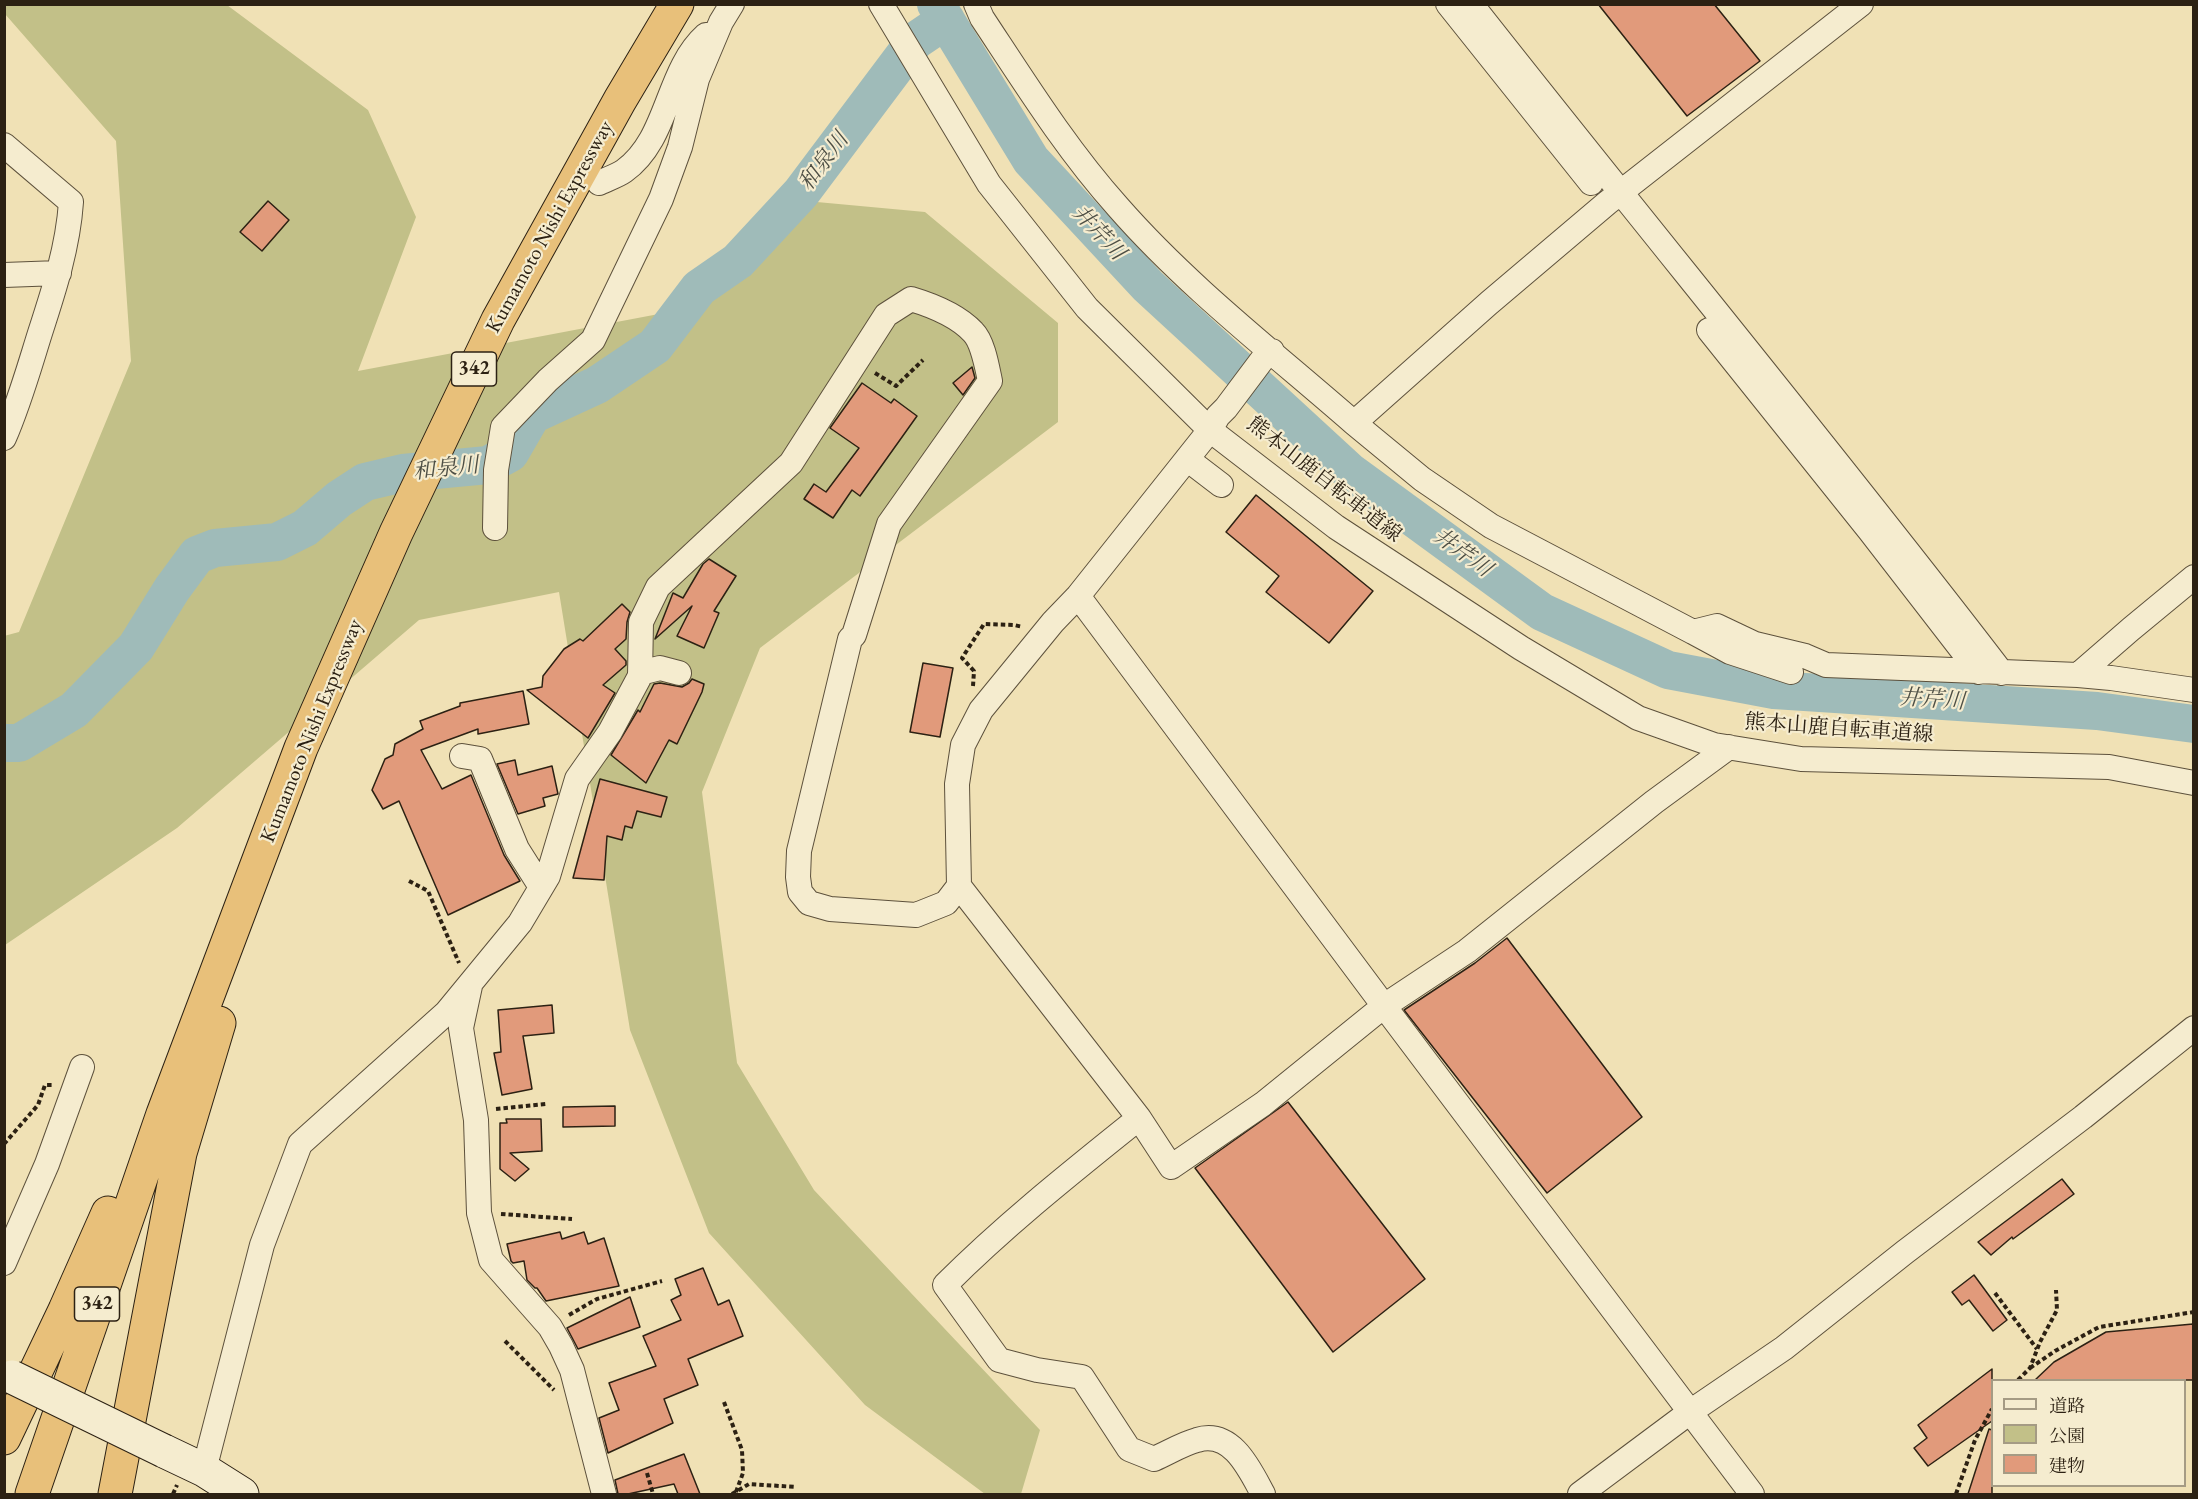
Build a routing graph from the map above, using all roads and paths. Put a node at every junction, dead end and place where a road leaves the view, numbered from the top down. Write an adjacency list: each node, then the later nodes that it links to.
1 (677, 4): 34 (highway, Kumamoto Nishi Expressway / 342)
2 (881, 4): 17 (street)
3 (976, 4): 13 (street)
4 (1448, 4): 10 (street)
5 (1471, 4): 10 (street)
6 (1861, 4): 10 (street)
7 (727, 13): 9 (street); 21 (street)
8 (4, 145): 11 (street)
9 (599, 183)
10 (1614, 199): 16 (street); 27 (street)
11 (59, 273): 12 (street); 18 (street)
12 (4, 275)
13 (1268, 353): 16 (street); 17 (street)
14 (923, 360): 15 (path)
15 (856, 362): 28 (street); 38 (street)
16 (1354, 423): 24 (street)
17 (1210, 430): 19 (street); 33 (street)
18 (4, 438)
19 (1187, 459): 20 (street); 23 (street)
20 (1221, 485)
21 (495, 528)
22 (2193, 577): 30 (street)
23 (1078, 596): 25 (street); 41 (street)
24 (1692, 632): 26 (street); 27 (street)
25 (1043, 634): 32 (street); 32 (path)
26 (1791, 672)
27 (1990, 672): 30 (street)
28 (640, 673): 29 (street); 39 (street)
29 (679, 673)
30 (2078, 675): 31 (street)
31 (2193, 690)
32 (970, 731): 38 (street)
33 (1729, 747): 36 (street); 41 (street)
34 (301, 748): 46 (highway, Kumamoto Nishi Expressway / 342); 72 (highway)
35 (462, 756): 39 (street)
36 (2193, 783)
37 (409, 881): 40 (path)
38 (959, 886): 47 (street)
39 (541, 887): 40 (street)
40 (471, 981): 45 (street); 67 (street)
41 (1384, 1006): 47 (street); 65 (street)
42 (2193, 1028): 65 (street)
43 (79, 1076): 48 (path); 51 (street)
44 (546, 1104): 45 (path)
45 (475, 1111): 49 (street)
46 (163, 1114): 66 (highway); 71 (highway, Kumamoto Nishi Expressway / 342)
47 (1139, 1118): 76 (street)
48 (4, 1144)
49 (479, 1213): 50 (path); 56 (street)
50 (572, 1219)
51 (4, 1263)
52 (662, 1281): 56 (path)
53 (2056, 1290): 58 (path)
54 (1995, 1293): 58 (path)
55 (2193, 1312): 59 (path)
56 (550, 1327): 63 (street)
57 (505, 1341): 63 (path)
58 (2037, 1349): 59 (path)
59 (2030, 1368): 61 (path)
60 (8, 1376): 67 (street, bridge)
61 (2019, 1379)
62 (724, 1402): 70 (path)
63 (581, 1403): 74 (street)
64 (1991, 1410): 79 (path)
65 (1690, 1412): 77 (street); 78 (street)
66 (4, 1438)
67 (204, 1470): 73 (street)
68 (647, 1473): 75 (path)
69 (796, 1487): 70 (path)
70 (734, 1493)
71 (32, 1494)
72 (115, 1494)
73 (242, 1494)
74 (604, 1494)
75 (653, 1494)
76 (1263, 1494)
77 (1580, 1494)
78 (1752, 1494)
79 (1956, 1494)

